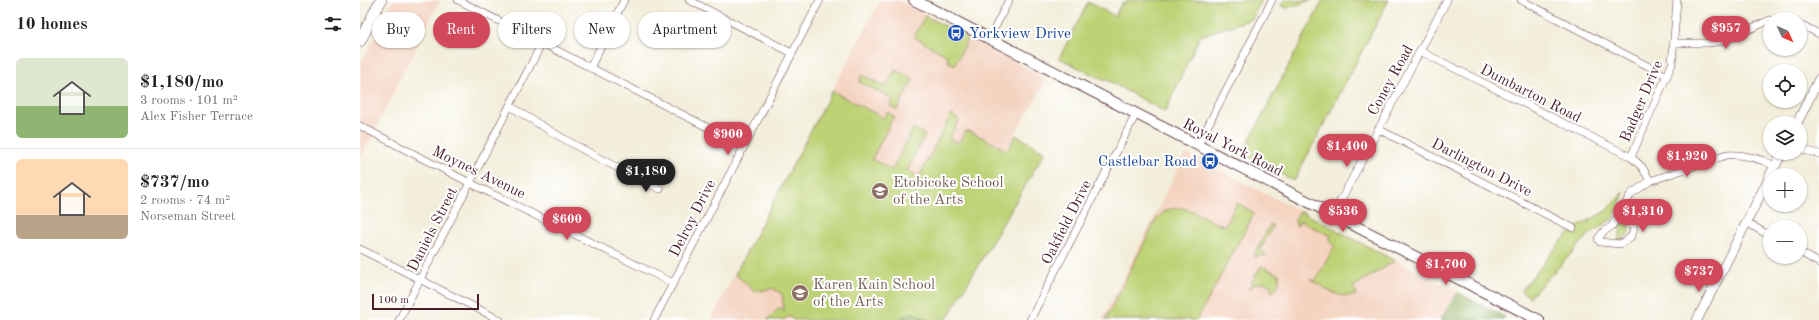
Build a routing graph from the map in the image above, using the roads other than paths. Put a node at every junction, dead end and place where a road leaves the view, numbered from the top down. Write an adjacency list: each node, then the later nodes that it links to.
1 (381, 0): 15 (main road)
2 (458, 0): 12 (street)
3 (624, 0): 23 (street)
4 (689, 0): 22 (street)
5 (820, 0): 22 (street, Delroy Drive)
6 (914, 0): 17 (main road, Royal York Road)
7 (1009, 0): 17 (street)
8 (1272, 0): 31 (street)
9 (1447, 0): 21 (street, Coney Road)
10 (1521, 0): 24 (street)
11 (1677, 0): 18 (street, Badger Drive)
12 (498, 20)
13 (1763, 23): 18 (street)
14 (1807, 28): 16 (street)
15 (362, 33)
16 (1819, 34)
17 (989, 39): 27 (main road, Royal York Road)
18 (1674, 43): 24 (street, Badger Drive)
19 (539, 48): 26 (street, Daniels Street)
20 (552, 48): 23 (street)
21 (1420, 51): 30 (street, Coney Road); 35 (street, Dumbarton Road)
22 (792, 53): 32 (street, Delroy Drive)
23 (590, 68): 32 (street)
24 (1667, 76): 35 (street, Badger Drive)
25 (1819, 79): 28 (street)
26 (510, 106): 39 (street, Daniels Street); 40 (street)
27 (1136, 114): 31 (main road, Royal York Road); 55 (street, Oakfield Drive)
28 (1800, 116)
29 (360, 126): 39 (street, Moynes Avenue)
30 (1378, 129): 43 (street, Coney Road); 45 (street, Darlington Drive)
31 (1198, 145): 43 (main road, Royal York Road)
32 (744, 146): 51 (street, Delroy Drive)
33 (1807, 151): 34 (street)
34 (1819, 154)
35 (1631, 157): 38 (street, Badger Drive)
36 (1778, 160): 37 (street)
37 (1775, 166): 38 (street)
38 (1650, 181): 42 (street)
39 (470, 183): 50 (street, Daniels Street); 51 (street, Moynes Avenue)
40 (660, 189)
41 (1763, 189): 44 (street)
42 (1622, 209): 42 (street)
43 (1333, 215): 56 (main road, Royal York Road)
44 (1746, 222): 46 (street); 57 (street)
45 (1573, 228)
46 (1763, 232)
47 (360, 248): 50 (street)
48 (1807, 256): 49 (street)
49 (1819, 263)
50 (421, 279): 52 (street, Daniels Street); 53 (street)
51 (673, 283): 54 (street, Delroy Drive)
52 (399, 320)
53 (500, 320)
54 (654, 320)
55 (1030, 320)
56 (1539, 320)
57 (1697, 320)

